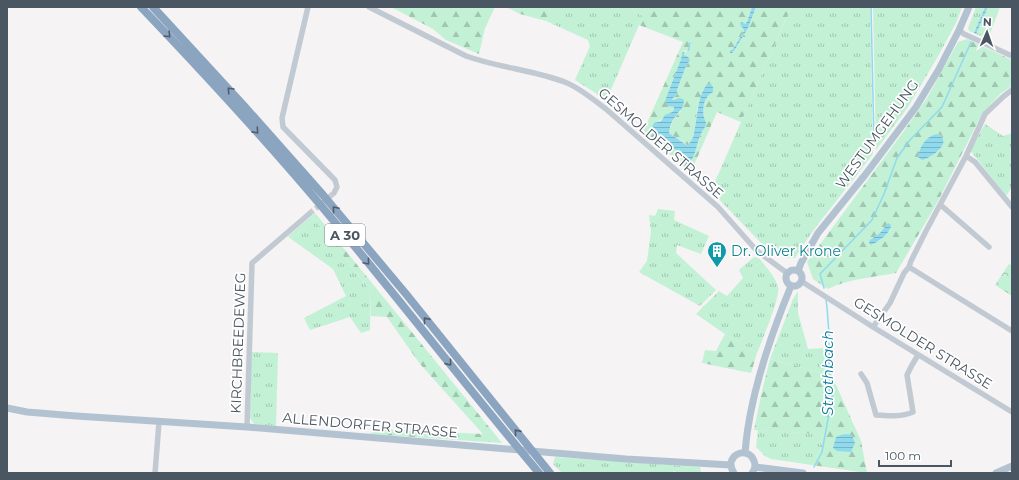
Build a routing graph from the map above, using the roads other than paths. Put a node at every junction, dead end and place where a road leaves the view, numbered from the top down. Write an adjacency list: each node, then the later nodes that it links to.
1 (141, 7): 33 (highway, A 30, one-way to 33)
2 (152, 7): 34 (highway, A 30, one-way to 2)
3 (308, 7): 10 (street)
4 (369, 7): 17 (street, GESMOLDER STRASSE)
5 (969, 7): 6 (main road, WESTUMGEHUNG)
6 (959, 30): 7 (street); 16 (main road, WESTUMGEHUNG)
7 (1012, 56)
8 (1012, 90): 9 (street)
9 (966, 156): 11 (street); 12 (street)
10 (334, 193)
11 (940, 205): 14 (street); 15 (street)
12 (1012, 207)
13 (309, 214): 27 (street, KIRCHBREEDEWEG)
14 (989, 247)
15 (909, 267): 20 (street); 21 (street)
16 (798, 271): 17 (main road); 18 (main road)
17 (787, 273): 19 (main road)
18 (801, 281): 19 (main road); 20 (street, GESMOLDER STRASSE)
19 (791, 286): 28 (main road)
20 (873, 327): 22 (street, GESMOLDER STRASSE)
21 (1012, 331)
22 (918, 355): 23 (street); 25 (street, GESMOLDER STRASSE)
23 (861, 374)
24 (7, 408): 26 (main road, ALLENDORFER STRASSE)
25 (1012, 412)
26 (159, 422): 27 (main road, ALLENDORFER STRASSE); 32 (street)
27 (247, 427): 29 (main road, ALLENDORFER STRASSE)
28 (745, 453): 29 (main road); 31 (main road)
29 (731, 465): 35 (main road)
30 (1012, 466): 37 (main road)
31 (753, 470): 36 (main road)
32 (155, 473)
33 (539, 473)
34 (550, 473)
35 (734, 473)
36 (803, 473)
37 (996, 473)

